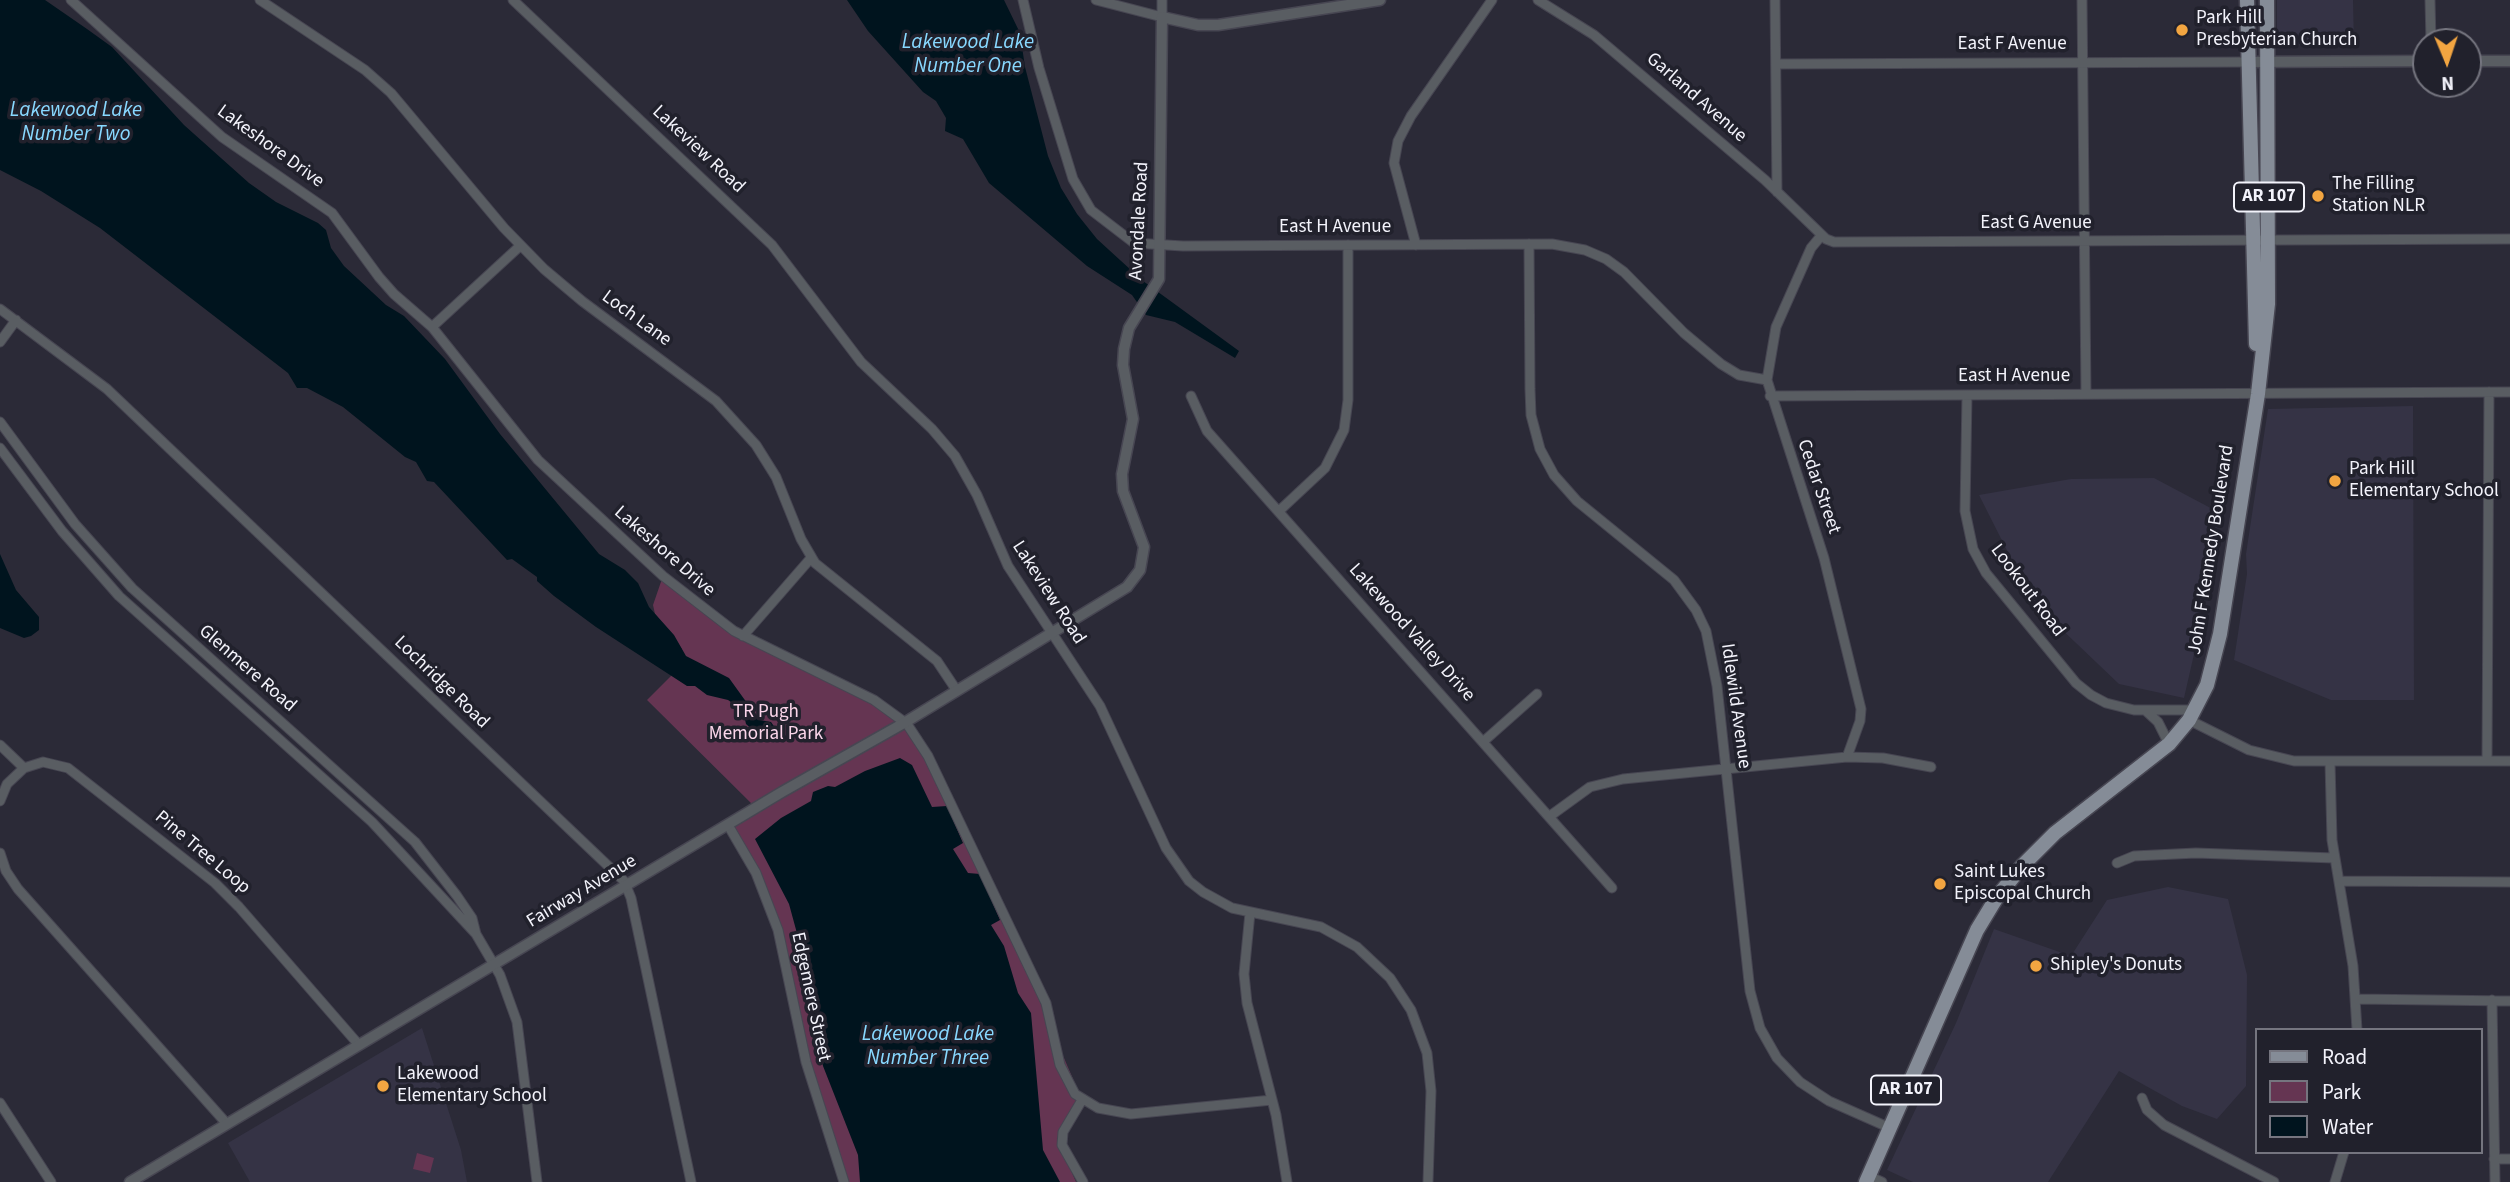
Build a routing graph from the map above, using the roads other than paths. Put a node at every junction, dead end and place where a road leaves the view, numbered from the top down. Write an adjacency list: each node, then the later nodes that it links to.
1 (71, 0): 37 (street, Lakeshore Drive)
2 (260, 0): 33 (street, Loch Lane)
3 (513, 0): 51 (street, Lakeview Road)
4 (1023, 0): 34 (street, East H Avenue)
5 (1096, 0): 15 (street)
6 (1162, 0): 15 (street, Avondale Road)
7 (1380, 0): 15 (street)
8 (1492, 0): 32 (street)
9 (1538, 0): 24 (street, Garland Avenue)
10 (1775, 0): 23 (street)
11 (2082, 0): 22 (street)
12 (2247, 0): 20 (main road, John F Kennedy Boulevard / AR 107)
13 (2267, 0): 21 (main road, John F Kennedy Boulevard / AR 107)
14 (2430, 0): 16 (street)
15 (1162, 17): 34 (street, Avondale Road)
16 (2431, 28)
17 (2412, 61): 21 (street)
18 (2482, 61): 19 (street)
19 (2510, 61)
20 (2248, 62): 21 (street); 22 (street, East F Avenue); 27 (main road, John F Kennedy Boulevard / AR 107)
21 (2268, 62): 28 (main road, John F Kennedy Boulevard / AR 107)
22 (2083, 63): 23 (street, East F Avenue); 29 (street)
23 (1776, 64): 24 (street)
24 (1777, 192): 25 (street, Garland Avenue)
25 (1822, 236): 29 (street, East G Avenue); 39 (street, Cedar Street)
26 (2510, 239): 28 (street, East G Avenue)
27 (2252, 240): 28 (street, East G Avenue); 29 (street, East G Avenue); 43 (main road, John F Kennedy Boulevard / AR 107)
28 (2269, 240): 43 (main road, John F Kennedy Boulevard / AR 107)
29 (2085, 241): 42 (street)
30 (1529, 244): 32 (street, East H Avenue); 39 (street, East H Avenue); 67 (street, Idlewild Avenue)
31 (1348, 245): 32 (street, East H Avenue); 34 (street, East H Avenue); 49 (street)
32 (1416, 245)
33 (520, 246): 37 (street); 50 (street, Loch Lane)
34 (1160, 246): 51 (street, Avondale Road)
35 (0, 309): 36 (street, Lochridge Road)
36 (16, 320): 38 (street); 76 (street, Lochridge Road)
37 (432, 327): 52 (street, Lakeshore Drive)
38 (0, 342)
39 (1767, 380): 45 (street, Cedar Street)
40 (2490, 392): 41 (street, East H Avenue); 43 (street, East H Avenue); 62 (street)
41 (2510, 392)
42 (2086, 394): 43 (street, East H Avenue); 44 (street, East H Avenue)
43 (2258, 394): 56 (main road, John F Kennedy Boulevard / AR 107)
44 (1967, 395): 45 (street, East H Avenue); 55 (street, Lookout Road)
45 (1770, 396): 61 (street, Cedar Street)
46 (1191, 397): 49 (street, Lakewood Valley Drive)
47 (0, 422): 79 (street, Glenmere Road)
48 (0, 448): 79 (street, Glenmere Road)
49 (1279, 511): 58 (street, Lakewood Valley Drive)
50 (811, 558): 52 (street); 53 (street, Loch Lane)
51 (1053, 634): 53 (street, Fairway Avenue); 78 (street, Lakeview Road)
52 (743, 636): 57 (street, Lakeshore Drive)
53 (957, 691): 57 (street, Fairway Avenue)
54 (1537, 694): 58 (street)
55 (2145, 710): 56 (street, Lookout Road); 59 (street)
56 (2192, 715): 59 (main road, John F Kennedy Boulevard / AR 107); 64 (street)
57 (904, 723): 70 (street, Fairway Avenue); 87 (street, Lakeshore Drive)
58 (1484, 741): 69 (street, Lakewood Valley Drive)
59 (2169, 744): 91 (main road, John F Kennedy Boulevard / AR 107)
60 (0, 745): 66 (street)
61 (1847, 757): 65 (street); 67 (street)
62 (2487, 761): 63 (street); 64 (street)
63 (2510, 761)
64 (2330, 762): 72 (street)
65 (1931, 767)
66 (24, 768): 68 (street); 85 (street, Pine Tree Loop)
67 (1726, 768): 69 (street); 91 (street, Idlewild Avenue)
68 (0, 801)
69 (1549, 816): 77 (street, Lakewood Valley Drive)
70 (728, 825): 76 (street, Fairway Avenue); 100 (street, Edgemere Street)
71 (0, 853): 90 (street)
72 (2334, 858): 73 (street); 74 (street)
73 (2117, 863)
74 (2339, 881): 75 (street); 81 (street)
75 (2510, 882)
76 (626, 886): 80 (street, Fairway Avenue); 99 (street, Lochridge Road)
77 (1612, 888)
78 (1250, 913): 88 (street); 103 (street, Lakeview Road)
79 (477, 934): 80 (street, Glenmere Road)
80 (496, 966): 85 (street, Fairway Avenue); 98 (street, Glenmere Road)
81 (2356, 999): 82 (street); 84 (street)
82 (2492, 1000): 83 (street); 93 (street)
83 (2510, 1001)
84 (2357, 1028)
85 (359, 1045): 90 (street, Fairway Avenue)
86 (2142, 1098): 104 (street)
87 (1082, 1100): 88 (street); 101 (street)
88 (1272, 1100): 102 (street)
89 (0, 1103): 96 (street)
90 (227, 1124): 97 (street, Fairway Avenue)
91 (1890, 1128): 95 (main road, John F Kennedy Boulevard / AR 107)
92 (2343, 1154): 105 (street)
93 (2494, 1159): 94 (street); 106 (street)
94 (2510, 1159)
95 (1872, 1180)
96 (51, 1182)
97 (130, 1182)
98 (537, 1182)
99 (691, 1182)
100 (844, 1182)
101 (1083, 1182)
102 (1287, 1182)
103 (1428, 1182)
104 (2274, 1182)
105 (2335, 1182)
106 (2495, 1182)

